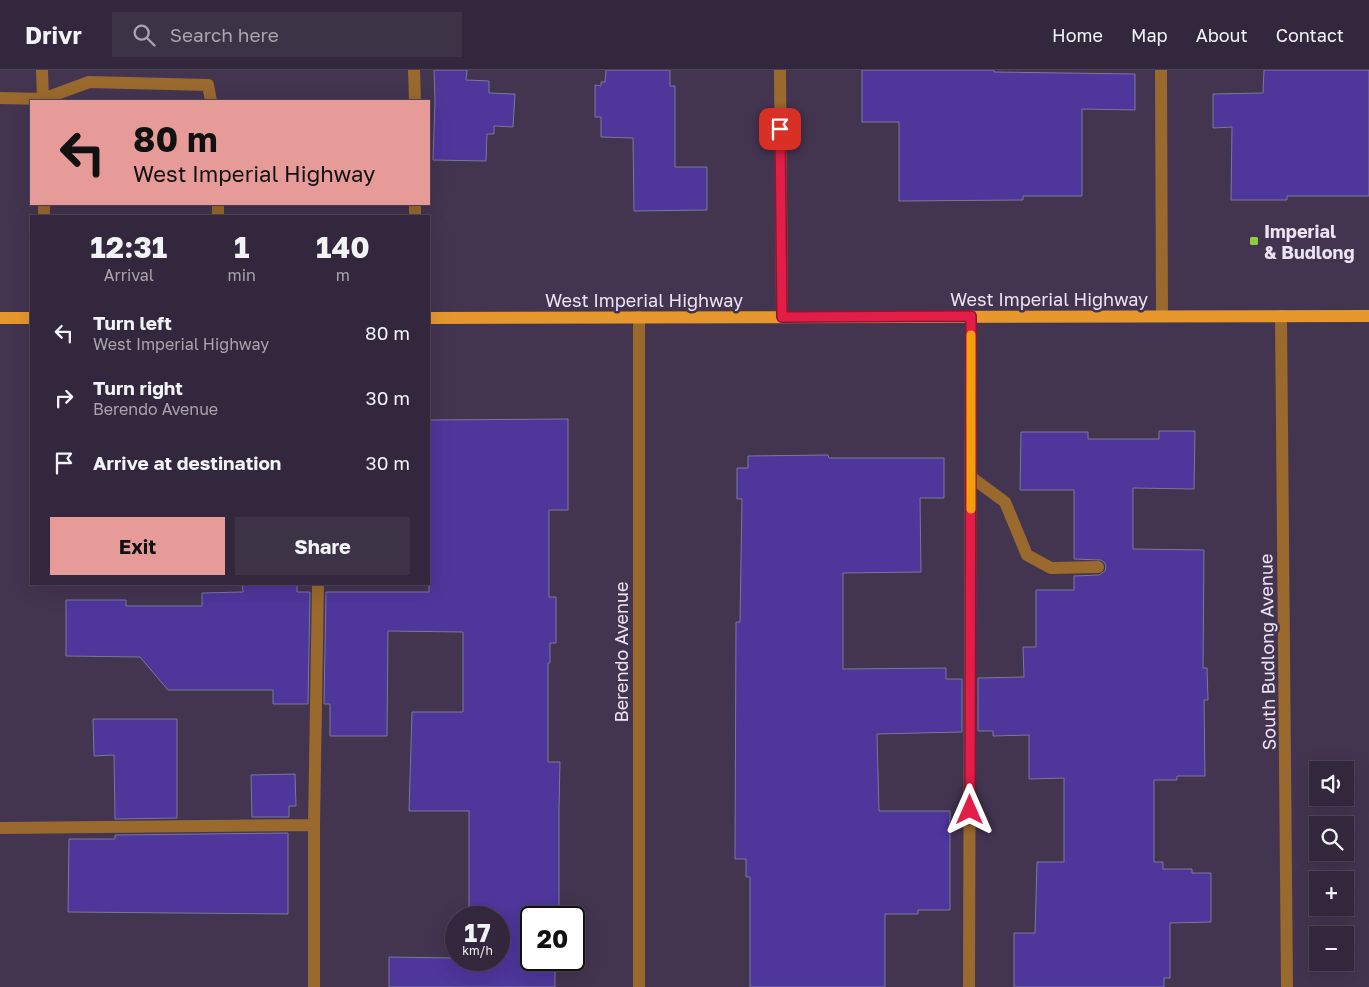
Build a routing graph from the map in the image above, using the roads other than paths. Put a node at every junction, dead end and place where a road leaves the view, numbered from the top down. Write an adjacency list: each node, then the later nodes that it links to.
1 (42, 70): 6 (street)
2 (414, 70): 8 (street)
3 (780, 70): 14 (street)
4 (1161, 70): 10 (street)
5 (0, 98): 6 (street)
6 (42, 100): 7 (street)
7 (211, 100)
8 (414, 100)
9 (971, 316): 10 (main road, West Imperial Highway); 14 (main road, West Imperial Highway); 18 (street)
10 (1162, 316): 11 (main road, West Imperial Highway)
11 (1282, 316): 12 (main road, West Imperial Highway); 26 (street, South Budlong Avenue)
12 (1369, 316)
13 (639, 317): 14 (main road, West Imperial Highway); 17 (main road, West Imperial Highway); 24 (street, Berendo Avenue)
14 (782, 317)
15 (0, 318): 16 (main road)
16 (30, 318)
17 (430, 318)
18 (971, 477): 19 (street); 25 (street)
19 (1098, 567)
20 (318, 585): 21 (street)
21 (314, 825): 22 (street); 23 (street)
22 (0, 828)
23 (314, 987)
24 (639, 987)
25 (969, 987)
26 (1287, 987)

